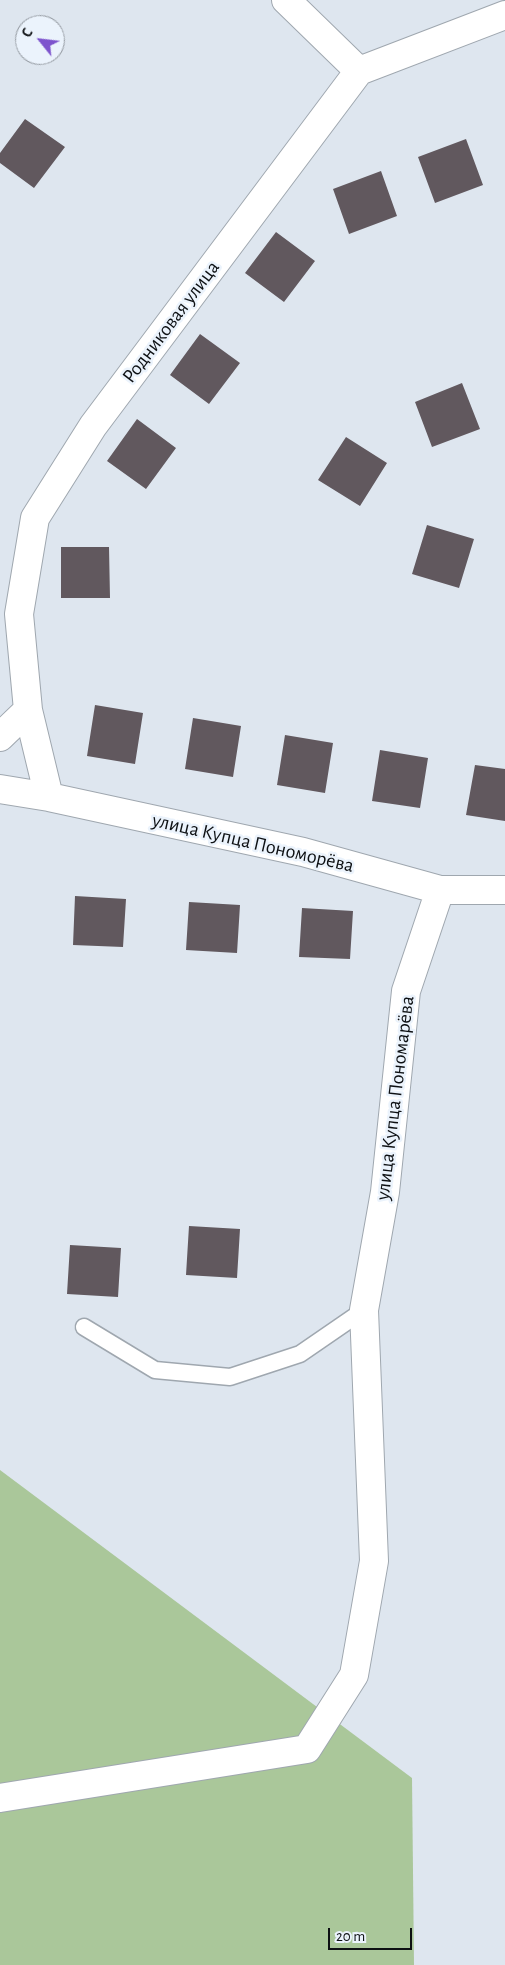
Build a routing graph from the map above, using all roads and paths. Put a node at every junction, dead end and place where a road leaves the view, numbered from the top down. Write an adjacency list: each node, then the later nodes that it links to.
1 (286, 0): 3 (street)
2 (505, 15): 3 (street)
3 (359, 72): 4 (street, Родниковая улица)
4 (28, 710): 5 (street); 7 (street, Родниковая улица)
5 (0, 737)
6 (0, 789): 7 (street, улица Купца Пономорёва)
7 (49, 797): 8 (street, улица Купца Пономорёва)
8 (440, 890): 9 (street, улица Купца Пономорёва); 10 (street, улица Купца Пономарёва)
9 (505, 890)
10 (364, 1310): 11 (lane); 12 (street, улица Купца Пономарёва)
11 (84, 1327)
12 (0, 1798)

